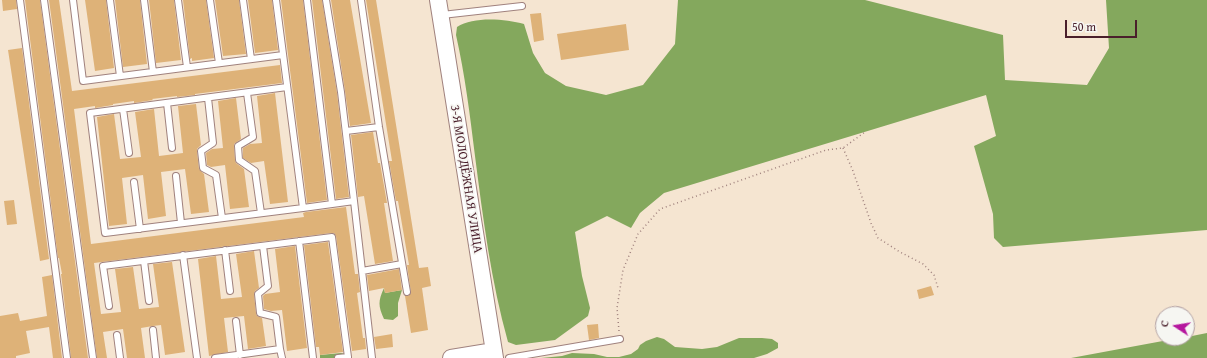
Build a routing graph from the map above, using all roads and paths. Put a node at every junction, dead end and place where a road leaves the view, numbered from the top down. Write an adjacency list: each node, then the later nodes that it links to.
1 (20, 0): 60 (lane)
2 (44, 0): 61 (lane)
3 (73, 0): 20 (lane)
4 (110, 0): 20 (lane)
5 (144, 0): 19 (lane)
6 (178, 0): 18 (lane)
7 (210, 0): 17 (lane)
8 (243, 0): 16 (lane)
9 (276, 0): 15 (lane)
10 (307, 0): 35 (lane)
11 (326, 0): 27 (lane)
12 (361, 0): 26 (lane)
13 (522, 6): 14 (lane)
14 (439, 8): 58 (main road, 3-Я МОЛОДЁЖНАЯ УЛИЦА)
15 (283, 55): 16 (lane); 21 (lane)
16 (251, 59): 17 (lane)
17 (219, 63): 18 (lane)
18 (187, 68): 19 (lane)
19 (153, 72): 20 (lane)
20 (120, 76)
21 (287, 87): 22 (lane); 36 (lane)
22 (247, 93): 23 (lane); 37 (lane)
23 (208, 98): 24 (lane); 38 (lane)
24 (167, 103): 25 (lane); 29 (lane)
25 (123, 109): 31 (lane); 40 (lane)
26 (379, 127): 27 (lane); 46 (lane)
27 (346, 131): 34 (lane)
28 (865, 132): 30 (path)
29 (172, 148)
30 (843, 148): 48 (path); 56 (path)
31 (129, 153)
32 (176, 176): 39 (lane)
33 (134, 182): 40 (lane)
34 (354, 201): 35 (lane); 47 (lane)
35 (332, 204): 36 (lane)
36 (303, 208): 37 (lane)
37 (261, 213): 38 (lane)
38 (222, 218): 39 (lane)
39 (181, 223): 40 (lane)
40 (140, 229)
41 (299, 241): 42 (lane); 67 (lane); 68 (lane)
42 (263, 246): 43 (lane); 57 (lane)
43 (225, 250): 44 (lane); 49 (lane)
44 (183, 255): 45 (lane); 64 (lane)
45 (144, 261): 51 (lane); 52 (lane)
46 (402, 264): 47 (lane); 50 (lane)
47 (362, 271): 69 (lane)
48 (938, 288)
49 (230, 290)
50 (407, 292)
51 (149, 301)
52 (108, 306)
53 (236, 321): 59 (lane)
54 (153, 330): 63 (lane)
55 (117, 334): 62 (lane)
56 (620, 338): 71 (lane)
57 (280, 349): 59 (lane); 66 (lane)
58 (494, 354): 70 (main road)
59 (240, 355): 65 (lane)
60 (67, 358)
61 (93, 358)
62 (120, 358)
63 (156, 358)
64 (197, 358)
65 (215, 358)
66 (282, 358)
67 (313, 358)
68 (338, 358)
69 (372, 358)
70 (451, 358)
71 (509, 358)

